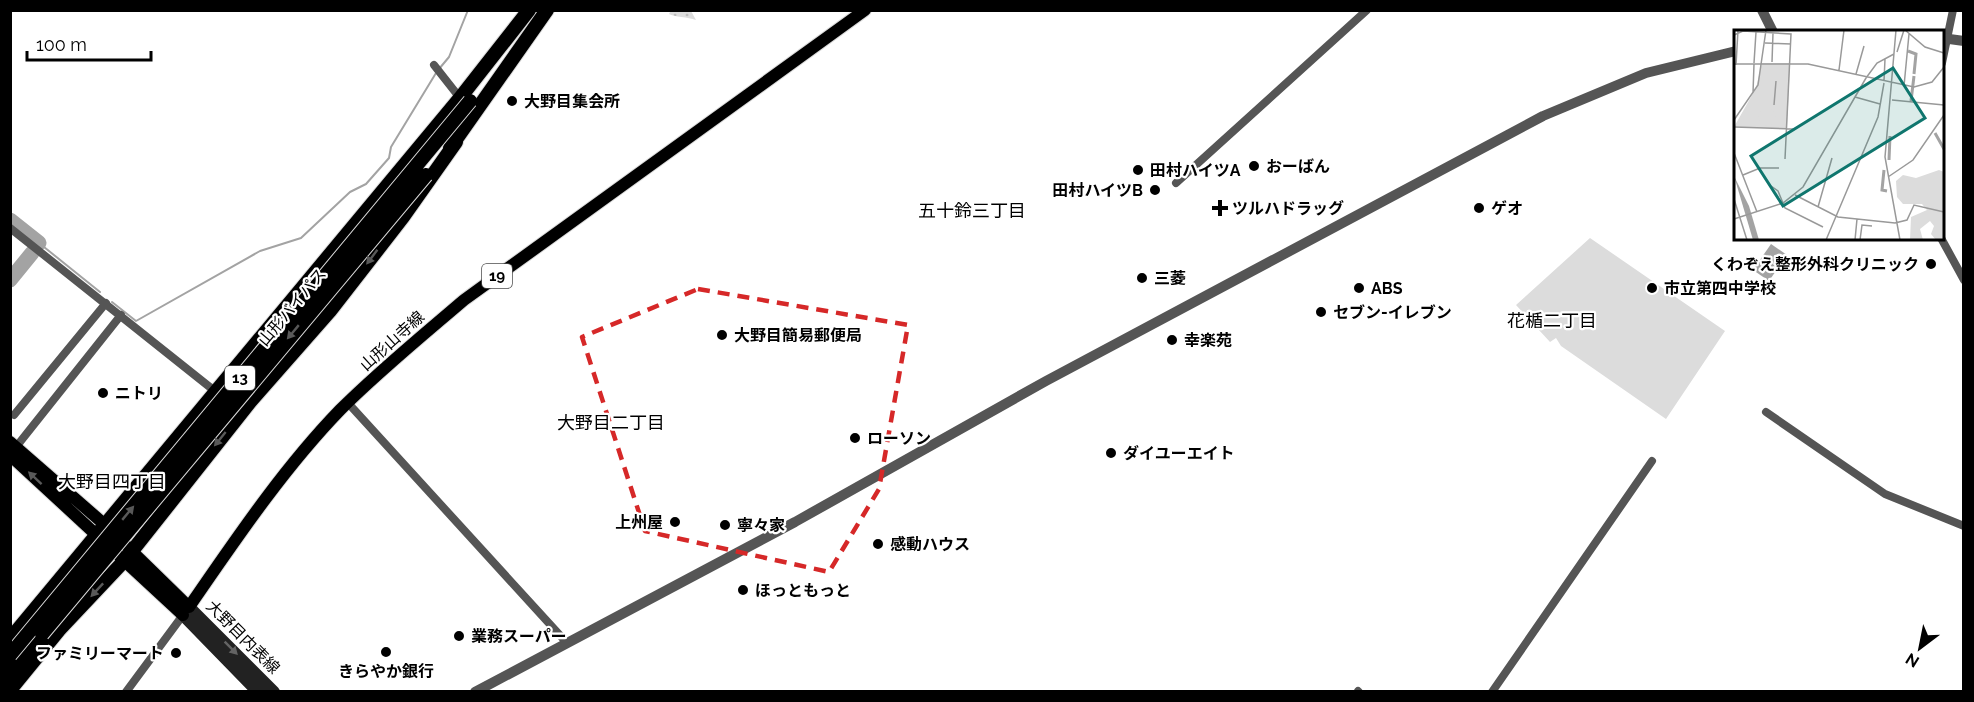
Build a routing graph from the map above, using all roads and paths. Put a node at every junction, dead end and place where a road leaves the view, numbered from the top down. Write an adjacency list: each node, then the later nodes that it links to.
1 (529, 10): 13 (highway)
2 (535, 10): 13 (highway, 山形バイパス / 13)
3 (547, 10): 14 (highway, 山形バイパス / 13)
4 (865, 10): 22 (main road, 山形山寺線 / 19)
5 (1366, 10): 15 (street)
6 (1762, 10): 8 (street)
7 (1953, 10): 9 (street)
8 (1772, 30)
9 (1945, 38): 10 (street)
10 (1964, 41)
11 (1734, 51): 32 (street)
12 (434, 65): 13 (street)
13 (465, 100): 21 (highway); 33 (highway, 山形バイパス / 13, one-way to 13, bridge)
14 (456, 142): 29 (highway, one-way to 29); 34 (highway, 山形バイパス / 13, one-way to 34, bridge)
15 (1176, 183)
16 (10, 228): 19 (street)
17 (1942, 240): 18 (street)
18 (1964, 280)
19 (106, 303): 20 (street); 24 (street)
20 (121, 315): 21 (street); 25 (street)
21 (216, 392): 28 (highway)
22 (348, 403): 30 (main road, 山形山寺線 / 19); 32 (street)
23 (1766, 412): 27 (street)
24 (14, 415)
25 (12, 448): 28 (main road)
26 (1652, 461): 40 (street)
27 (1964, 526)
28 (100, 529): 29 (main road); 31 (highway)
29 (128, 556): 30 (main road); 35 (highway, one-way to 35)
30 (186, 611): 36 (street); 37 (main road, 大野目内表線); 38 (main road, 大野目内表線, one-way to 38)
31 (10, 639)
32 (567, 642): 39 (street)
33 (10, 655)
34 (10, 675)
35 (10, 690)
36 (126, 692)
37 (258, 692)
38 (274, 692)
39 (475, 692)
40 (1492, 692)

